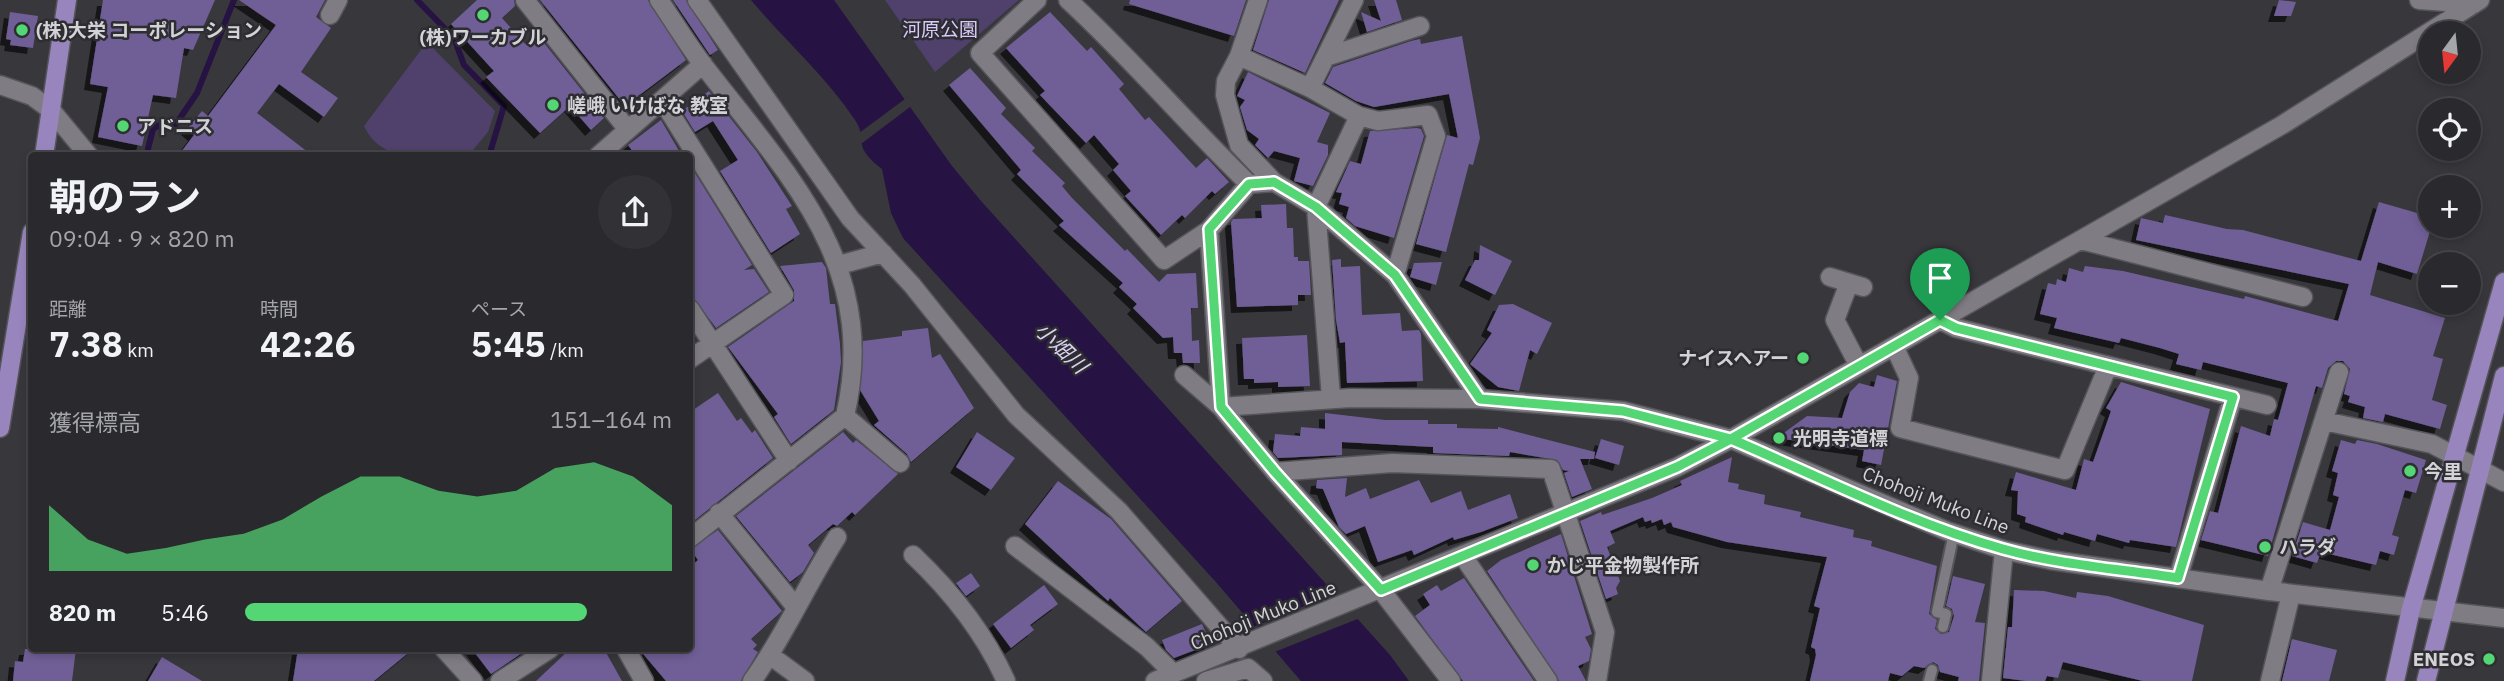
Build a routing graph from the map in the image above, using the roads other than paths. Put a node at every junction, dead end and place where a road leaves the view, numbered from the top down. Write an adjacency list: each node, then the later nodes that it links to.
1 (67, 0): 18 (main road)
2 (525, 0): 20 (street)
3 (659, 0): 14 (street)
4 (697, 0): 29 (street)
5 (1038, 0): 27 (street)
6 (1068, 0): 25 (street)
7 (1258, 0): 12 (street)
8 (1354, 0): 13 (street)
9 (2419, 0): 10 (street)
10 (2477, 2): 28 (street)
11 (1420, 26): 13 (street)
12 (1238, 56): 16 (street); 24 (street)
13 (1326, 57): 16 (street)
14 (703, 64): 17 (street); 31 (street)
15 (0, 85): 18 (street)
16 (1310, 88): 19 (street)
17 (662, 100): 20 (street); 38 (street)
18 (51, 110): 21 (main road); 22 (street)
19 (1359, 116): 26 (street); 32 (street)
20 (628, 130): 23 (street)
21 (45, 152)
22 (86, 152)
23 (603, 152)
24 (1274, 182): 25 (street); 26 (street)
25 (1249, 184): 27 (street)
26 (1316, 207): 32 (street); 47 (street)
27 (1209, 229): 50 (street)
28 (2081, 240): 35 (street); 37 (street)
29 (883, 253): 31 (street); 79 (street)
30 (28, 256): 53 (main road)
31 (839, 265): 51 (street)
32 (1395, 275): 48 (street)
33 (1830, 277): 41 (street)
34 (2504, 282): 55 (main road)
35 (2303, 298)
36 (693, 314): 38 (street)
37 (1940, 320): 39 (street); 42 (street)
38 (712, 342): 40 (street); 56 (street)
39 (1894, 346): 41 (street); 42 (street)
40 (693, 357)
41 (1859, 366): 54 (street)
42 (2108, 366): 46 (street)
43 (2339, 372): 52 (street)
44 (1184, 375): 50 (street)
45 (2504, 376): 58 (main road)
46 (2233, 397): 49 (street); 70 (street)
47 (1331, 398): 48 (street); 50 (street)
48 (1480, 399): 54 (street)
49 (2267, 405)
50 (1221, 407): 59 (street)
51 (845, 416): 56 (street); 57 (street)
52 (2323, 421): 55 (street); 72 (street)
53 (0, 428)
54 (1731, 439): 62 (street, Chohoji Muko Line); 63 (street, Chohoji Muko Line)
55 (2454, 456): 58 (street); 75 (main road)
56 (789, 461): 61 (street)
57 (900, 463)
58 (2479, 469): 60 (street); 76 (main road)
59 (1275, 472): 62 (street); 71 (street)
60 (2504, 482)
61 (719, 513): 64 (street); 74 (street)
62 (1565, 514): 69 (street, Chohoji Muko Line); 97 (street)
63 (1954, 533): 67 (street, Chohoji Muko Line); 78 (lane)
64 (693, 535)
65 (837, 537): 74 (street)
66 (1015, 547): 84 (street)
67 (2004, 550): 70 (street, Chohoji Muko Line); 98 (street)
68 (914, 555): 91 (street)
69 (1464, 556): 71 (street, Chohoji Muko Line); 96 (street)
70 (2178, 578): 72 (street, Chohoji Muko Line)
71 (1381, 590): 79 (street, Chohoji Muko Line); 95 (street)
72 (2269, 591): 73 (street, Chohoji Muko Line)
73 (2291, 594): 75 (street, Chohoji Muko Line); 99 (street)
74 (795, 606): 83 (street)
75 (2411, 609): 76 (street, Chohoji Muko Line); 100 (main road)
76 (2442, 612): 77 (street, Chohoji Muko Line); 101 (main road)
77 (2504, 618)
78 (1943, 626)
79 (1239, 649): 85 (street, Chohoji Muko Line)
80 (447, 652): 86 (street)
81 (545, 652): 87 (street)
82 (628, 652): 88 (street)
83 (771, 656): 89 (street); 90 (street)
84 (1174, 673): 85 (street, Chohoji Muko Line); 92 (street, Chohoji Muko Line)
85 (1197, 673)
86 (473, 681)
87 (500, 681)
88 (645, 681)
89 (752, 681)
90 (805, 681)
91 (1006, 681)
92 (1155, 681)
93 (1206, 681): 94 (street)
94 (1263, 681)
95 (1451, 681)
96 (1548, 681)
97 (1597, 681)
98 (1991, 681)
99 (2270, 681)
100 (2395, 681)
101 (2426, 681)

